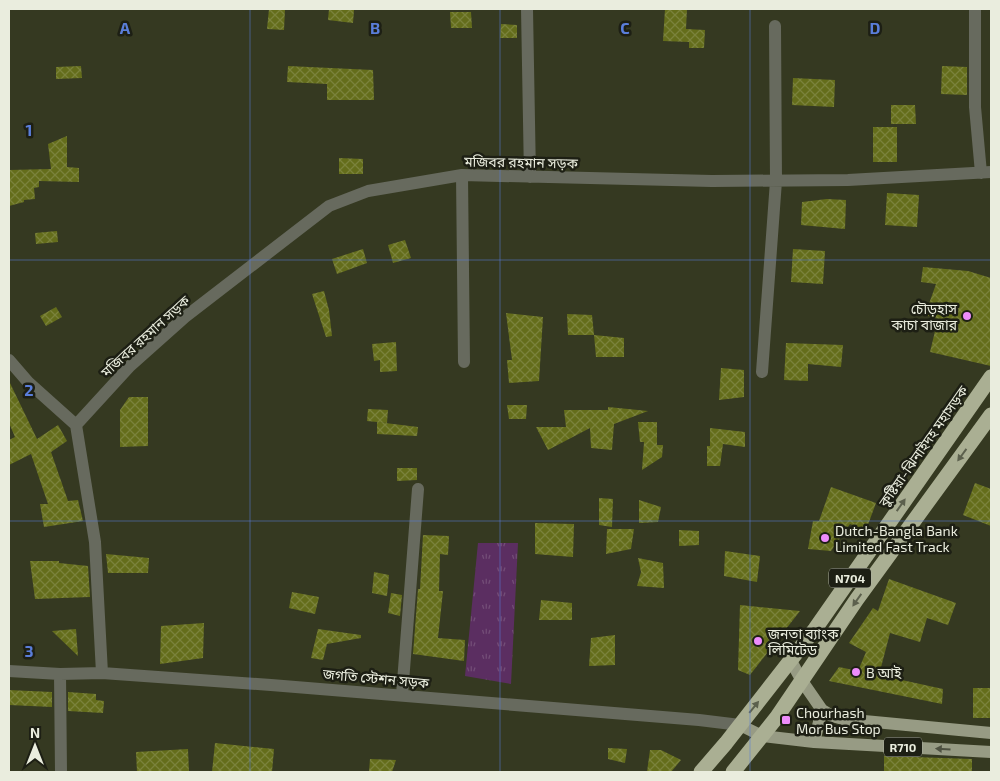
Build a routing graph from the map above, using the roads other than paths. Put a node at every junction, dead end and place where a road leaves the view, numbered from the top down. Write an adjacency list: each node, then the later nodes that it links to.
1 (528, 9): 6 (street)
2 (975, 9): 4 (street)
3 (775, 26): 7 (street)
4 (986, 173): 7 (street, মজিবর রহমান সড়ক)
5 (462, 175): 6 (street, মজিবর রহমান সড়ক); 9 (street); 13 (street, মজিবর রহমান সড়ক)
6 (530, 177): 7 (street, মজিবর রহমান সড়ক)
7 (776, 181): 10 (street)
8 (9, 360): 13 (street)
9 (464, 362)
10 (762, 372)
11 (991, 377): 15 (highway, কুষ্টিয়া-ঝিনাইদহ মহাসড়ক / N704, one-way to 11)
12 (991, 415): 19 (highway, N704, one-way to 19)
13 (76, 425): 17 (street)
14 (418, 489): 20 (street)
15 (791, 661): 19 (main road); 22 (highway, কুষ্টিয়া-ঝিনাইদহ মহাসড়ক / N704, one-way to 15)
16 (9, 671): 18 (street, জগতি স্টেশন সড়ক)
17 (102, 673): 18 (street, জগতি স্টেশন সড়ক); 20 (street, জগতি স্টেশন সড়ক)
18 (60, 674): 27 (street)
19 (802, 681): 21 (main road); 24 (highway, N704)
20 (402, 695): 22 (street, জগতি স্টেশন সড়ক)
21 (822, 710): 23 (main road, R710); 25 (main road)
22 (740, 725): 24 (main road, R710); 28 (highway, কুষ্টিয়া-ঝিনাইদহ মহাসড়ক / N704)
23 (991, 733)
24 (762, 736): 25 (main road, R710); 29 (highway, N704)
25 (814, 742): 26 (main road, R710, one-way to 25)
26 (991, 752)
27 (61, 772)
28 (701, 772)
29 (732, 772)

